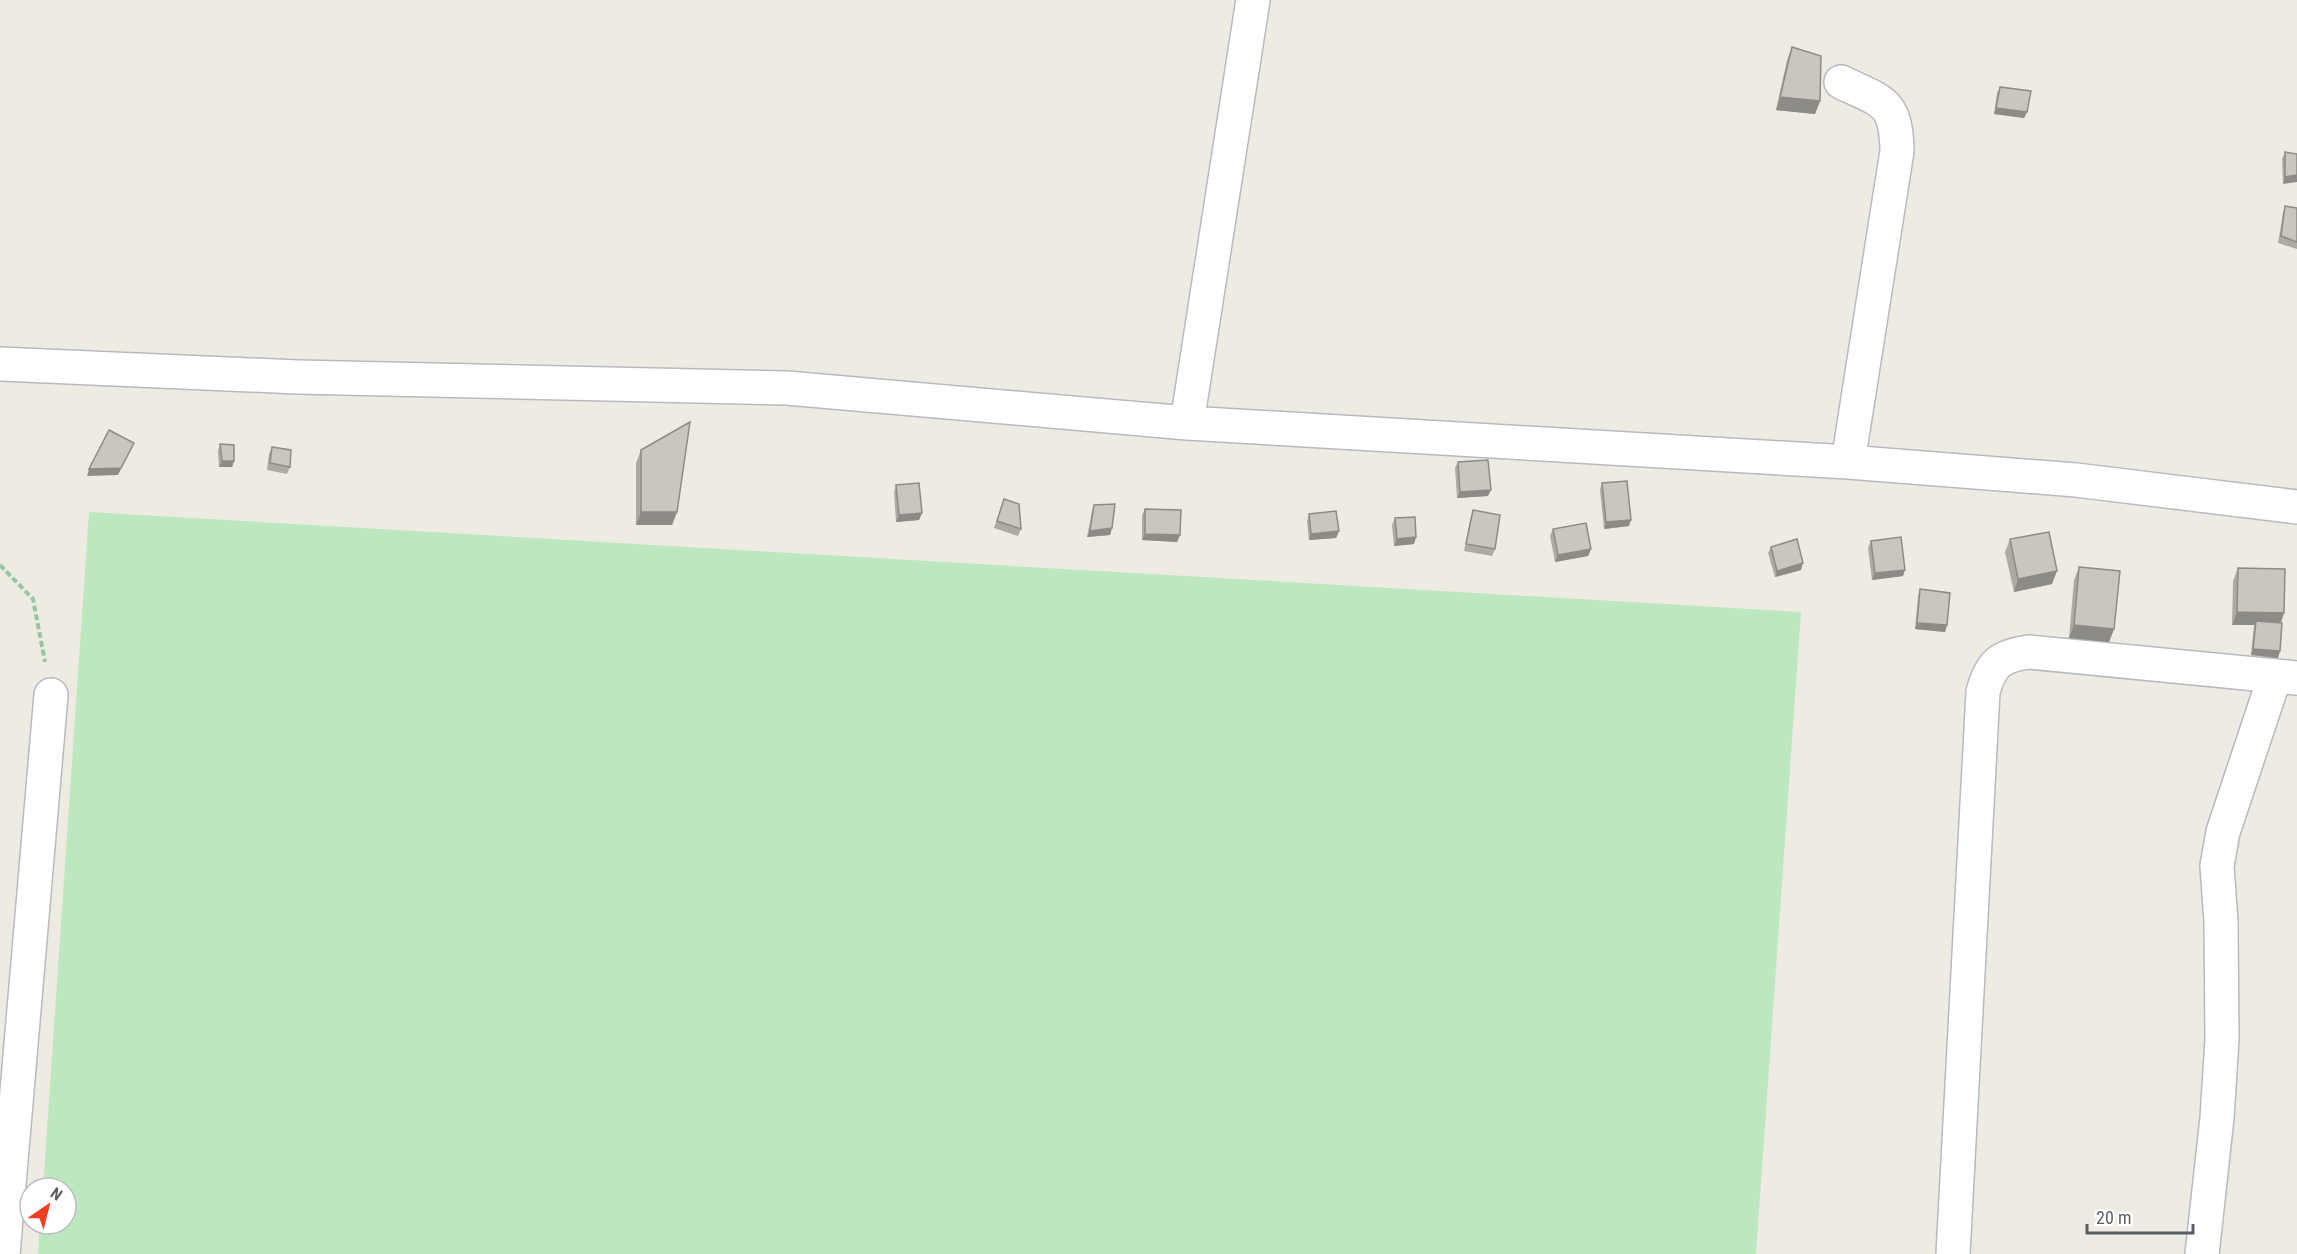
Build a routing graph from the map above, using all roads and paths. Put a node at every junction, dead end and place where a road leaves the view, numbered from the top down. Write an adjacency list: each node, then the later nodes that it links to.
1 (1253, 0): 4 (street)
2 (1842, 82): 5 (street)
3 (0, 364): 4 (street)
4 (1187, 423): 5 (street)
5 (1848, 462): 6 (street)
6 (2297, 507)
7 (0, 565): 9 (path)
8 (2286, 677): 11 (street); 12 (street)
9 (51, 695): 10 (street)
10 (3, 1254)
11 (1953, 1254)
12 (2202, 1254)

